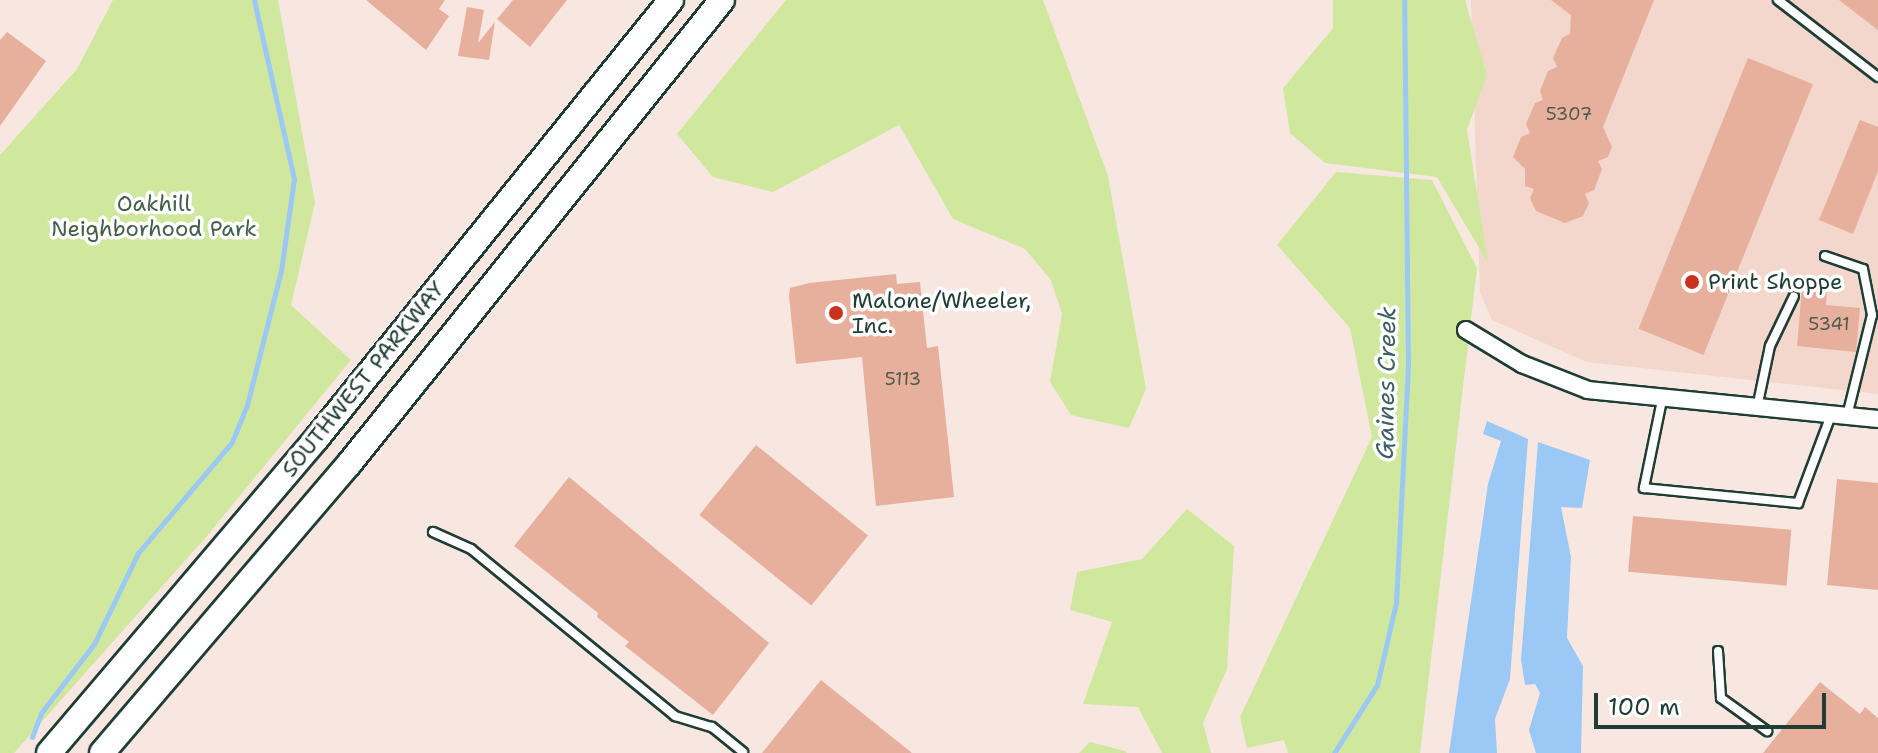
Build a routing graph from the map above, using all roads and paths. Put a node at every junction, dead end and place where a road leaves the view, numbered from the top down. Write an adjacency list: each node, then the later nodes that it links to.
1 (671, 0): 16 (main road, SOUTHWEST PARKWAY)
2 (722, 0): 17 (main road, SOUTHWEST PARKWAY)
3 (1778, 0): 4 (lane)
4 (1878, 77)
5 (1825, 256): 10 (lane)
6 (1794, 296): 9 (lane)
7 (1466, 330): 8 (street)
8 (1662, 400): 9 (street); 10 (lane)
9 (1757, 409): 10 (street)
10 (1839, 416): 11 (street)
11 (1878, 419)
12 (433, 532): 15 (lane)
13 (1718, 651): 14 (lane)
14 (1767, 731)
15 (743, 752)
16 (49, 753)
17 (102, 753)

